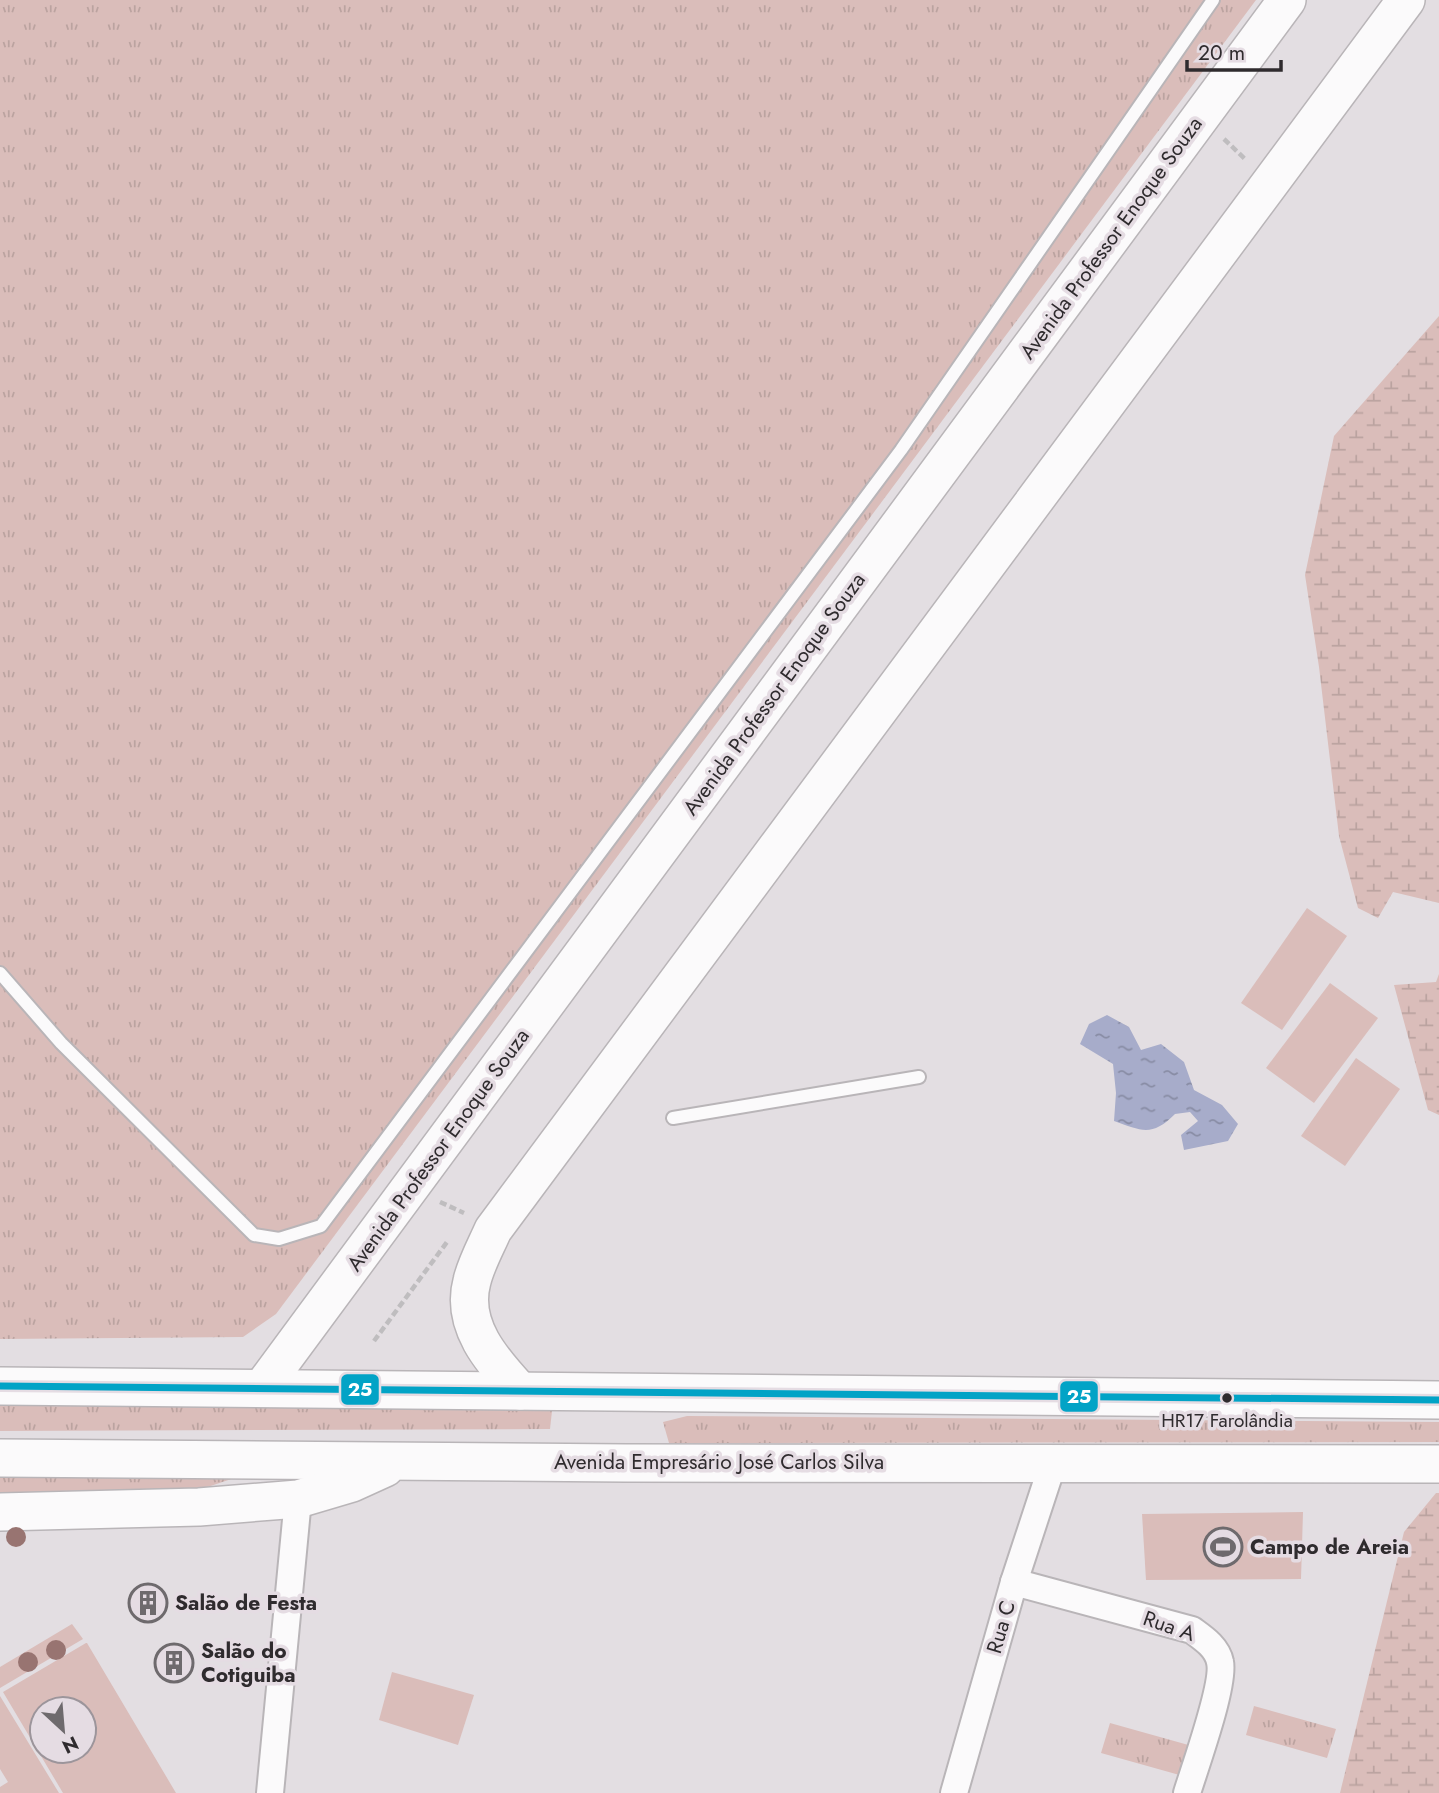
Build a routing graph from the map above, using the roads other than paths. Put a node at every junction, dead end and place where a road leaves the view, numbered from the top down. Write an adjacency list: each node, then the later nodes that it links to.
1 (1213, 0): 4 (lane)
2 (1287, 0): 8 (main road, Avenida Professor Enoque Souza)
3 (1406, 0): 9 (main road)
4 (0, 973)
5 (919, 1077): 6 (lane)
6 (673, 1118)
7 (0, 1387): 8 (main road)
8 (262, 1388): 9 (main road)
9 (520, 1391): 10 (main road)
10 (1439, 1400)
11 (0, 1458): 12 (main road, Avenida Empresário José Carlos Silva)
12 (402, 1461): 13 (main road, Avenida Empresário José Carlos Silva); 15 (main road)
13 (1053, 1462): 14 (main road, Avenida Empresário José Carlos Silva); 17 (street, Rua C)
14 (1439, 1464)
15 (298, 1499): 16 (main road); 18 (street)
16 (0, 1512)
17 (1014, 1582): 19 (street, Rua C); 20 (street, Rua A)
18 (270, 1793)
19 (954, 1793)
20 (1187, 1793)

